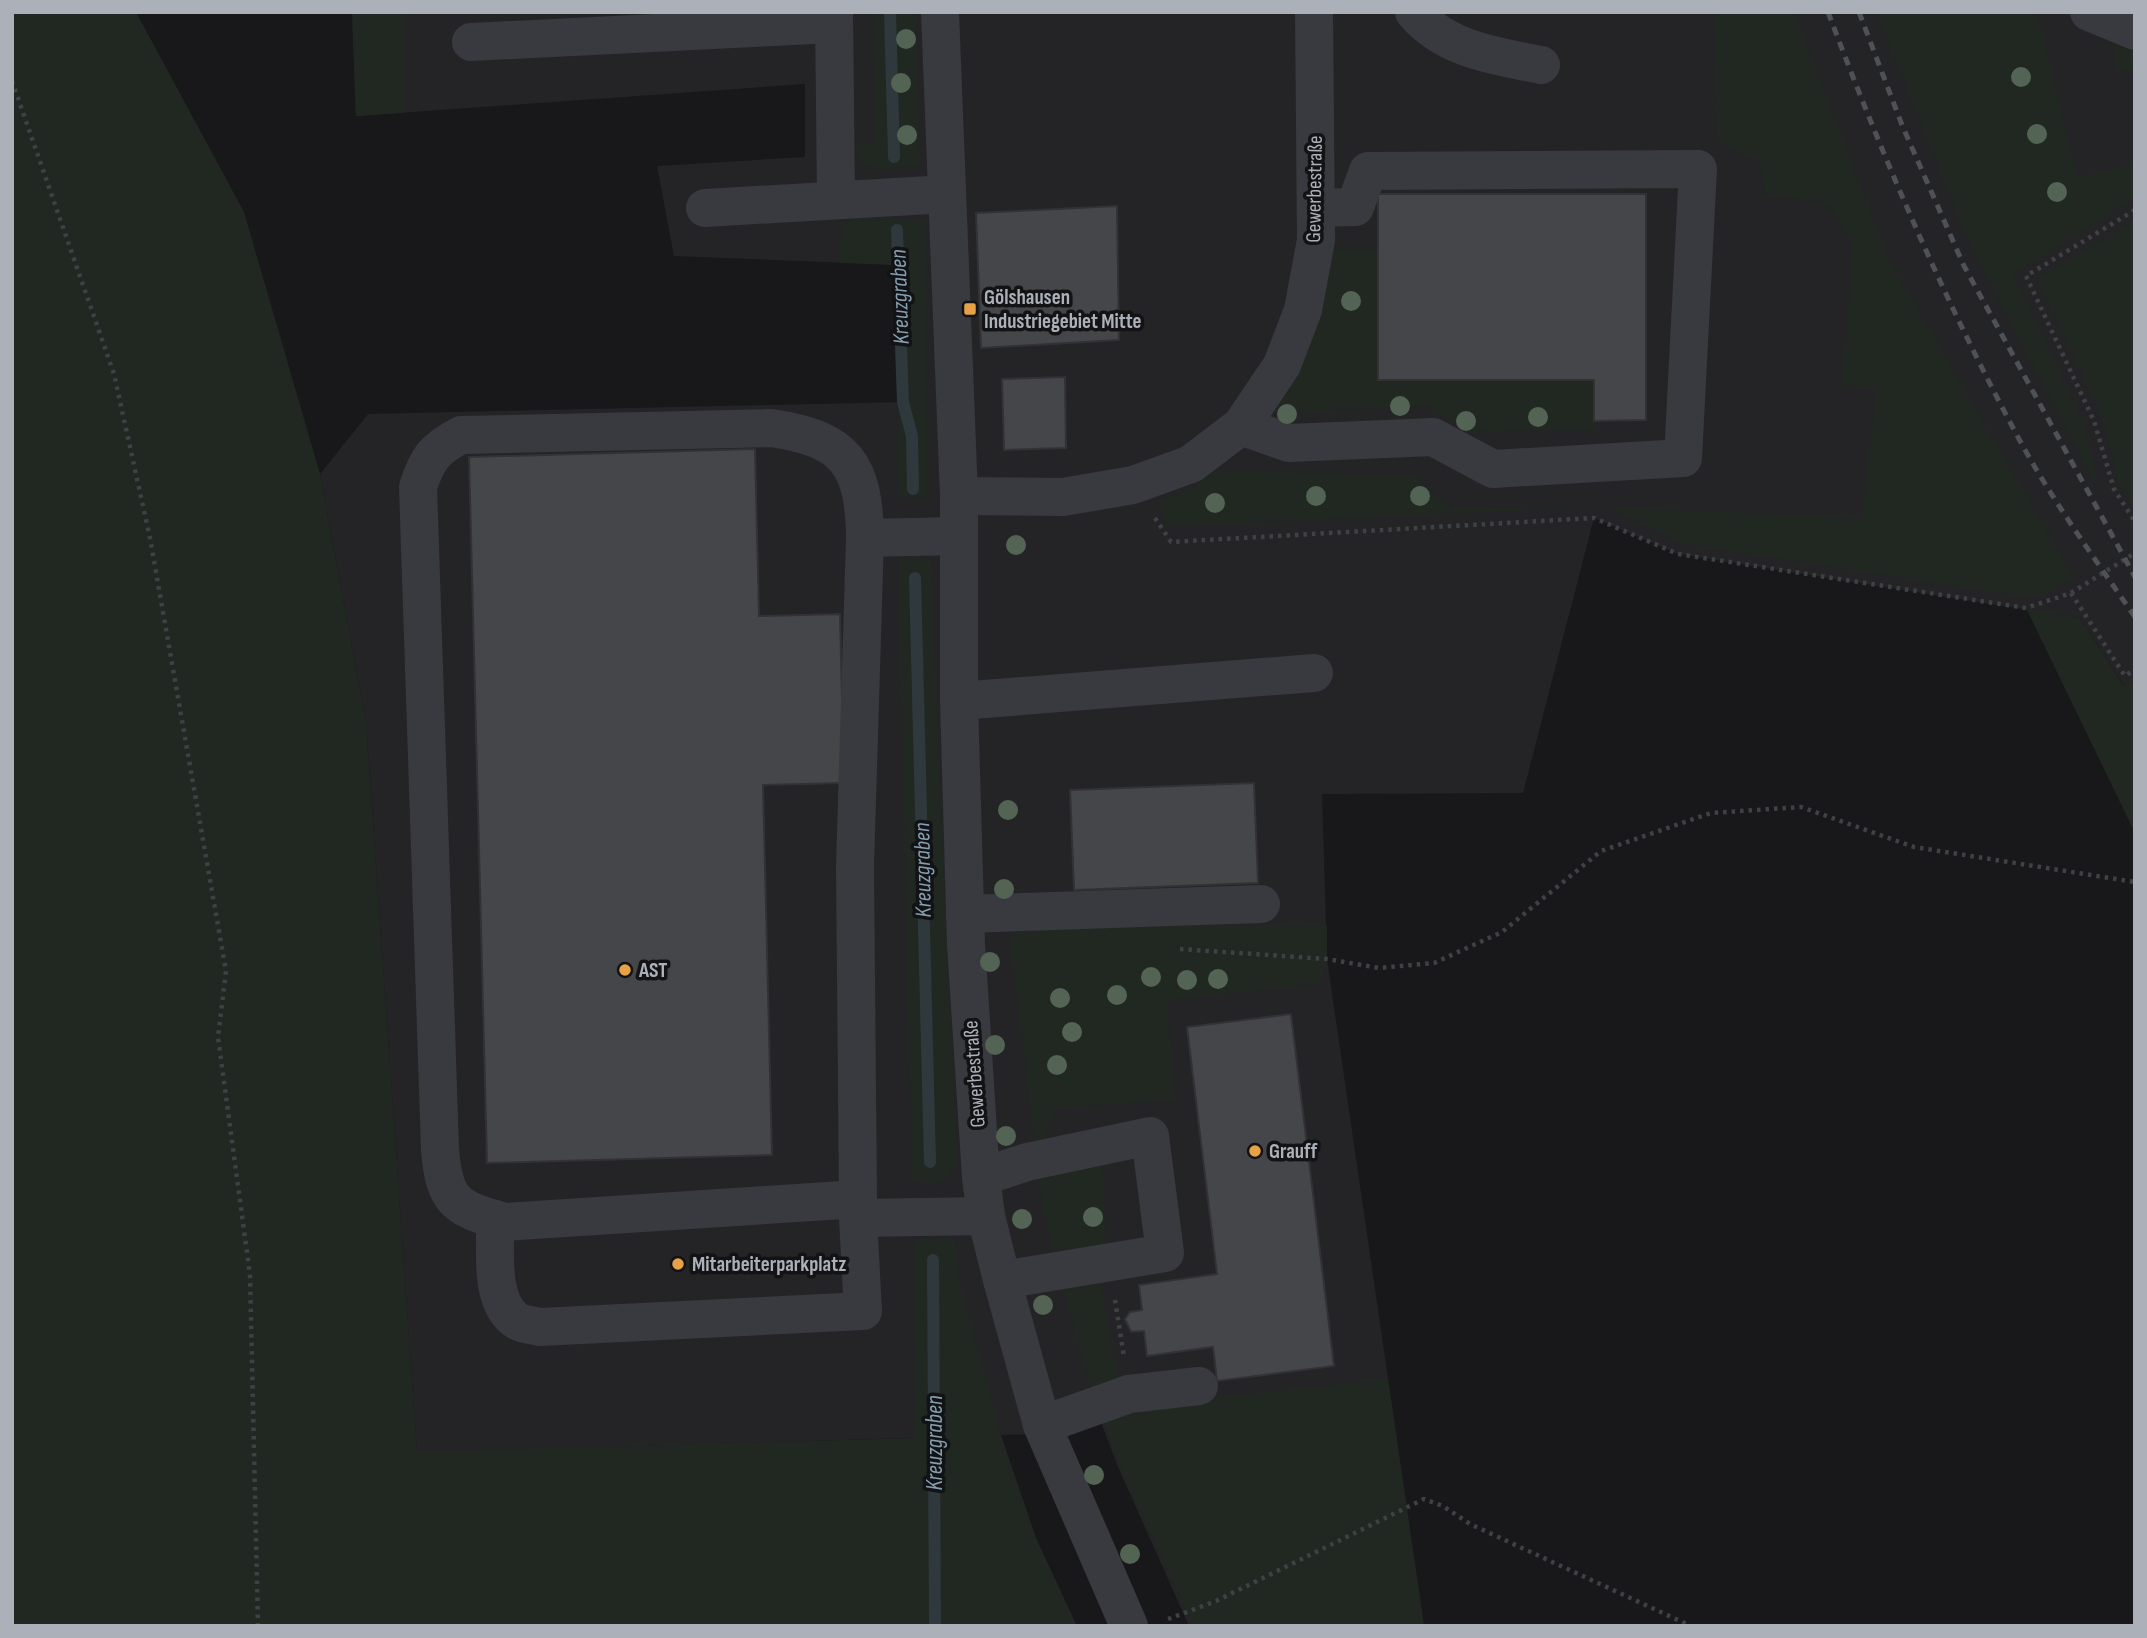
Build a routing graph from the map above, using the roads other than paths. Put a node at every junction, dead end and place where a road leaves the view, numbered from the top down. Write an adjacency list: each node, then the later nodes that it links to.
1 (940, 12): 9 (street, Gewerbestraße)
2 (1314, 12): 12 (street, Gewerbestraße)
3 (1414, 12): 8 (street)
4 (2090, 12): 6 (street)
5 (834, 18): 7 (street); 10 (street)
6 (2135, 31)
7 (471, 42)
8 (1541, 65)
9 (947, 194): 10 (street); 14 (street, Gewerbestraße)
10 (836, 199): 11 (street)
11 (705, 208)
12 (1316, 208): 13 (street, Gewerbestraße); 13 (street)
13 (1241, 426): 14 (street, Gewerbestraße)
14 (959, 496): 15 (street, Gewerbestraße)
15 (959, 536): 16 (street); 18 (street, Gewerbestraße)
16 (865, 538): 22 (street); 24 (street)
17 (1314, 673): 18 (street)
18 (959, 701): 20 (street, Gewerbestraße)
19 (1261, 904): 20 (street)
20 (965, 914): 21 (street, Gewerbestraße)
21 (981, 1178): 23 (street, Gewerbestraße); 25 (street)
22 (858, 1209): 23 (street); 24 (street); 24 (street)
23 (986, 1216): 25 (street, Gewerbestraße)
24 (495, 1219)
25 (1002, 1280): 27 (street, Gewerbestraße)
26 (1199, 1386): 27 (street)
27 (1042, 1425): 28 (street, Gewerbestraße)
28 (1148, 1623)

